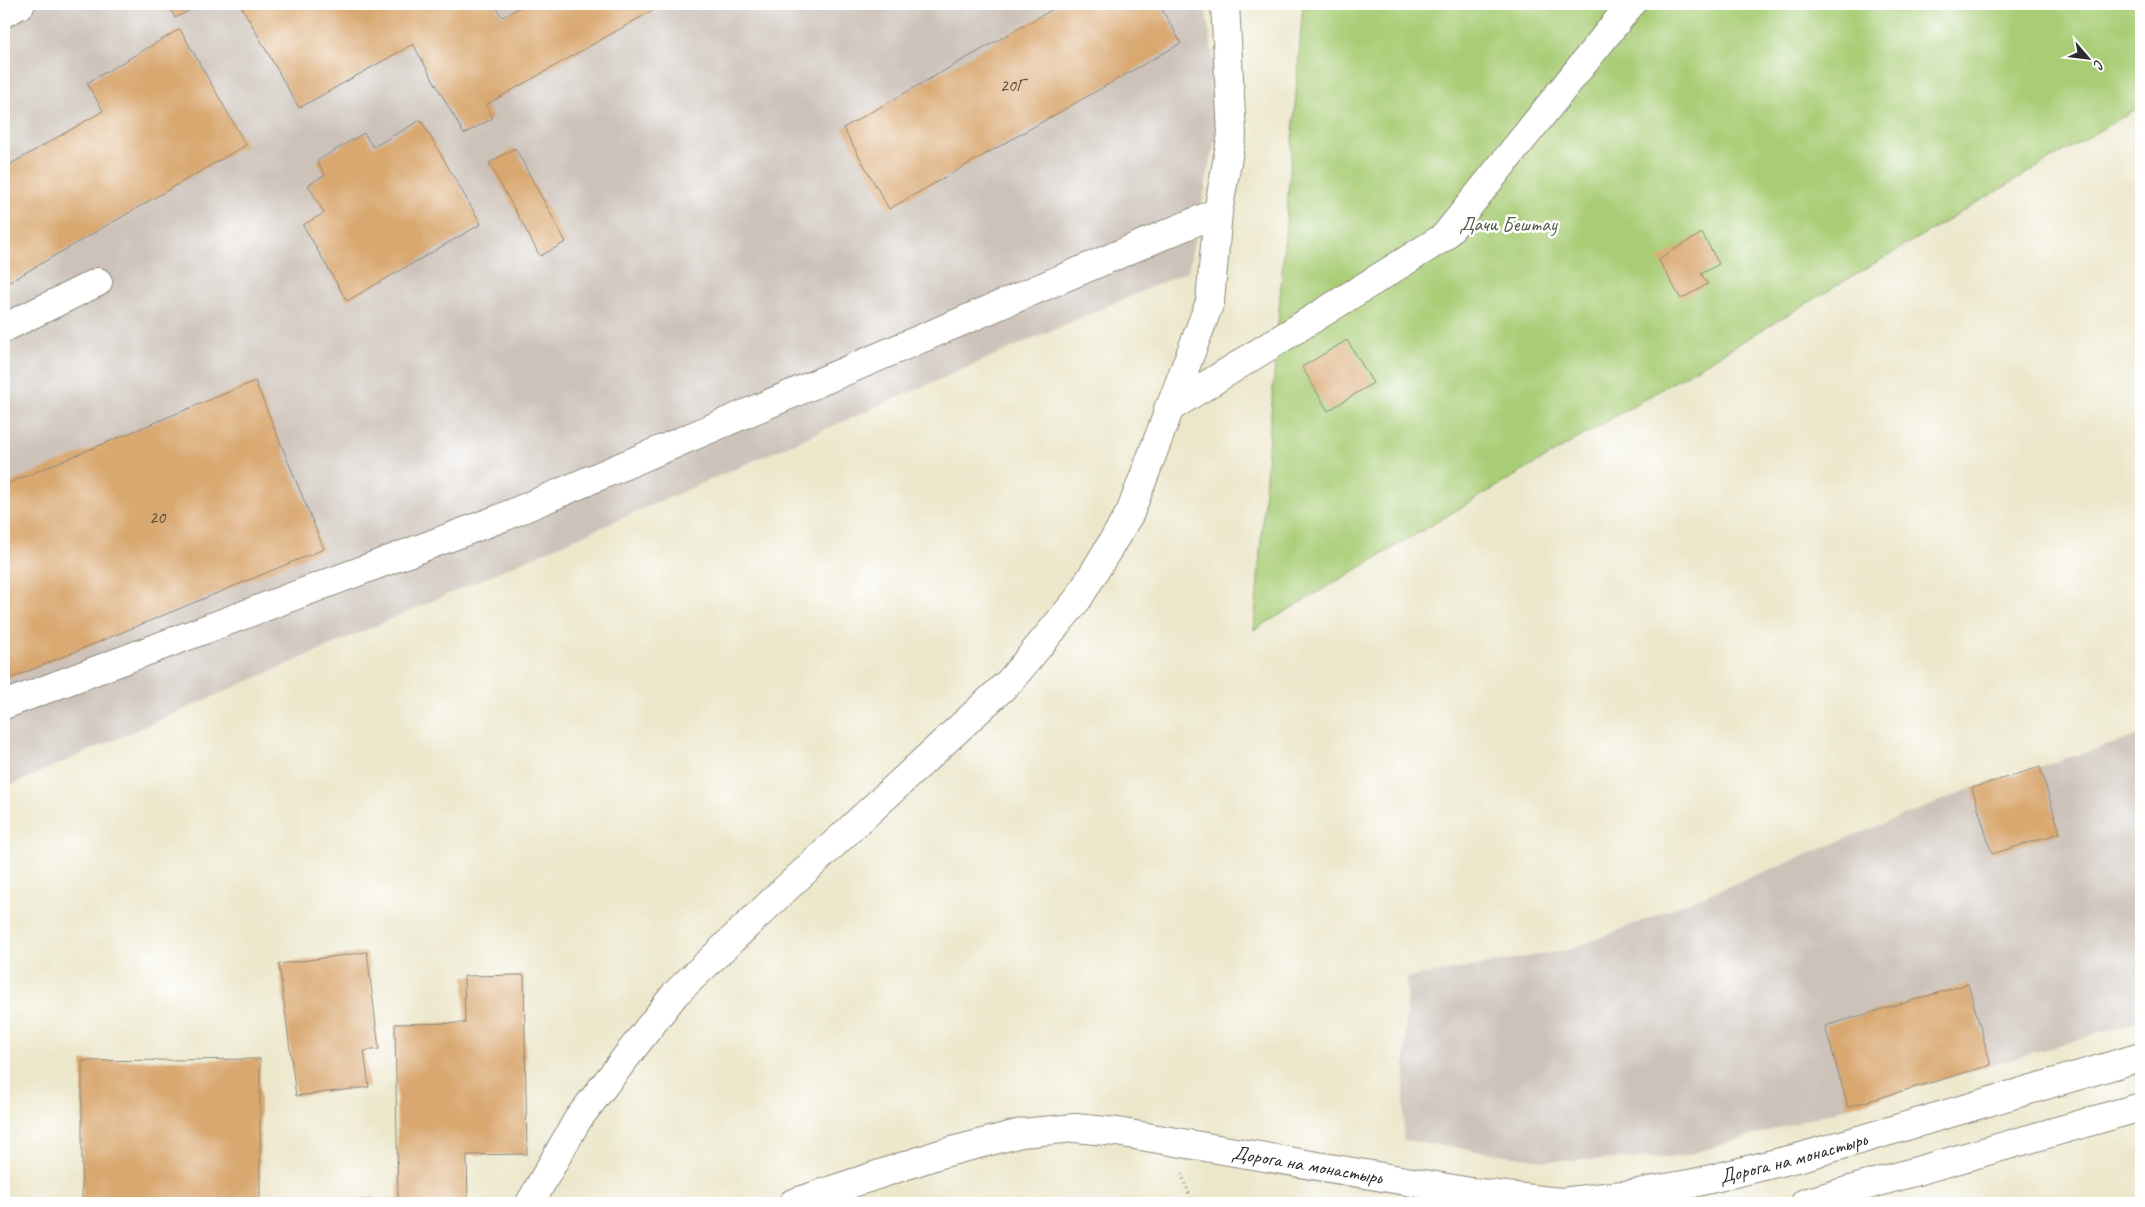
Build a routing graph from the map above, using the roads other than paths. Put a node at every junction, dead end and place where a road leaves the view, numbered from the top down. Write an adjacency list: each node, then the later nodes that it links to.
1 (21, 4): 4 (street)
2 (1225, 4): 5 (street)
3 (1631, 4): 8 (street)
4 (4, 13)
5 (1218, 212): 8 (street); 9 (street)
6 (98, 282): 7 (street)
7 (4, 328)
8 (1168, 409): 12 (street)
9 (4, 705)
10 (2141, 1057): 14 (street, Дорога на монастырь)
11 (2141, 1107): 15 (street)
12 (530, 1203)
13 (793, 1203): 14 (street, Дорога на монастырь)
14 (1560, 1203)
15 (1805, 1203)

